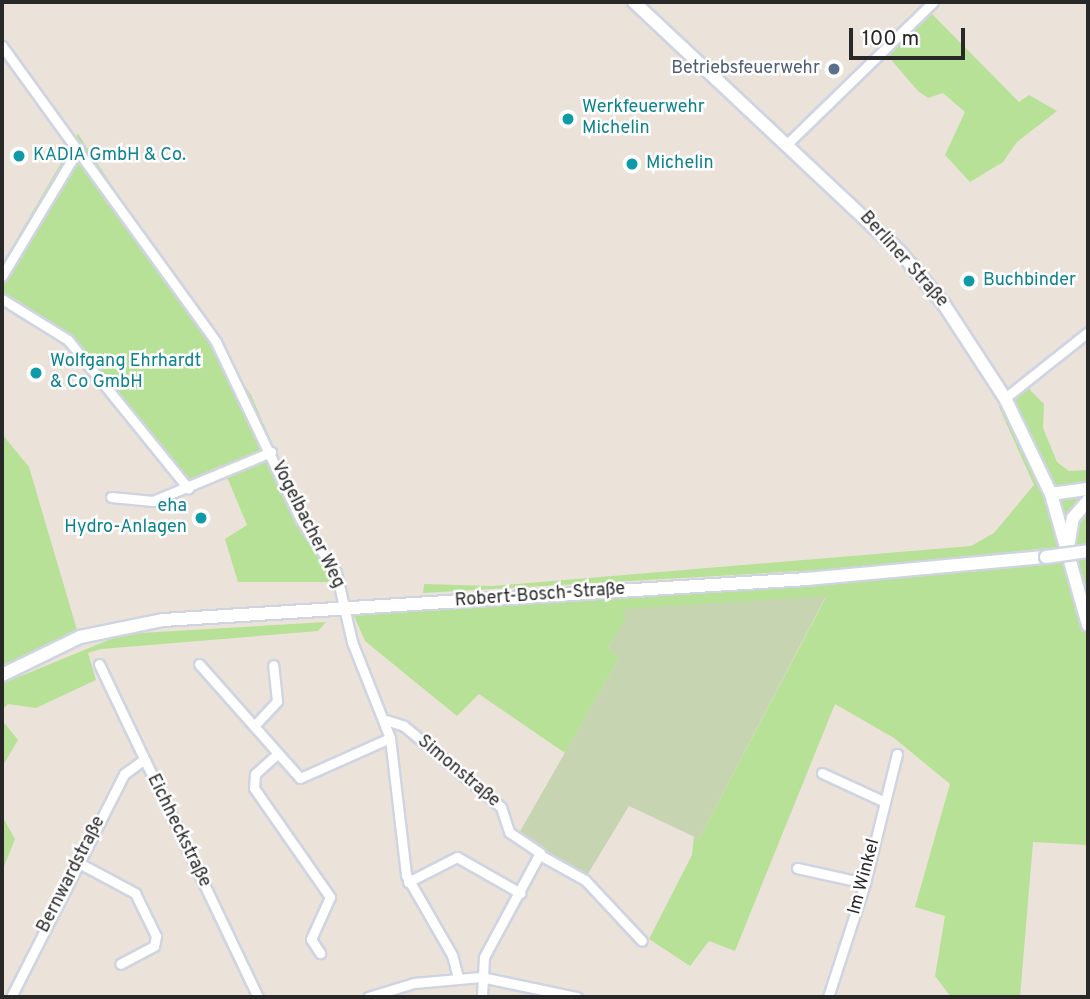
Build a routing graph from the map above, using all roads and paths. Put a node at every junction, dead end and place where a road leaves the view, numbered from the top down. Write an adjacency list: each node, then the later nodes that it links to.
1 (634, 2): 4 (main road, Berliner Straße)
2 (933, 2): 4 (street)
3 (2, 46): 5 (street, Vogelbacher Weg)
4 (788, 143): 9 (main road, Berliner Straße)
5 (79, 148): 6 (street); 10 (street, Vogelbacher Weg)
6 (2, 276)
7 (2, 299): 11 (street)
8 (1088, 332): 9 (street)
9 (1004, 398): 14 (main road, Berliner Straße)
10 (271, 452): 11 (street); 18 (street, Vogelbacher Weg)
11 (188, 488): 13 (street)
12 (1088, 489): 14 (main road)
13 (111, 497)
14 (1053, 500): 15 (main road); 16 (main road, Berliner Straße)
15 (1088, 500): 16 (main road)
16 (1068, 545): 19 (main road, Berliner Straße)
17 (1088, 551): 18 (main road, Robert-Bosch-Straße, bridge)
18 (346, 608): 23 (main road, Robert-Bosch-Straße); 24 (street, Vogelbacher Weg)
19 (1088, 625)
20 (99, 664): 29 (street, Eichheckstraße)
21 (199, 664): 25 (street)
22 (273, 665): 25 (street)
23 (2, 675)
24 (386, 720): 26 (street, Vogelbacher Weg); 32 (street, Simonstraße)
25 (254, 726): 28 (street)
26 (390, 738): 28 (street); 35 (street, Vogelbacher Weg)
27 (898, 754): 31 (street, Im Winkel)
28 (276, 755): 39 (street)
29 (144, 760): 33 (street, Bernwardstraße); 44 (street, Eichheckstraße)
30 (822, 773): 31 (street)
31 (885, 802): 36 (street, Im Winkel)
32 (540, 855): 37 (street); 38 (street, Simonstraße)
33 (79, 863): 40 (street); 43 (street, Bernwardstraße)
34 (797, 868): 36 (street)
35 (408, 882): 37 (street); 42 (street, Vogelbacher Weg)
36 (865, 883): 48 (street, Im Winkel)
37 (520, 893): 41 (street)
38 (642, 941)
39 (320, 953)
40 (120, 964)
41 (481, 977): 42 (street); 46 (street); 47 (street)
42 (458, 978): 45 (street)
43 (11, 997)
44 (258, 997)
45 (368, 997)
46 (482, 997)
47 (577, 997)
48 (828, 997)

